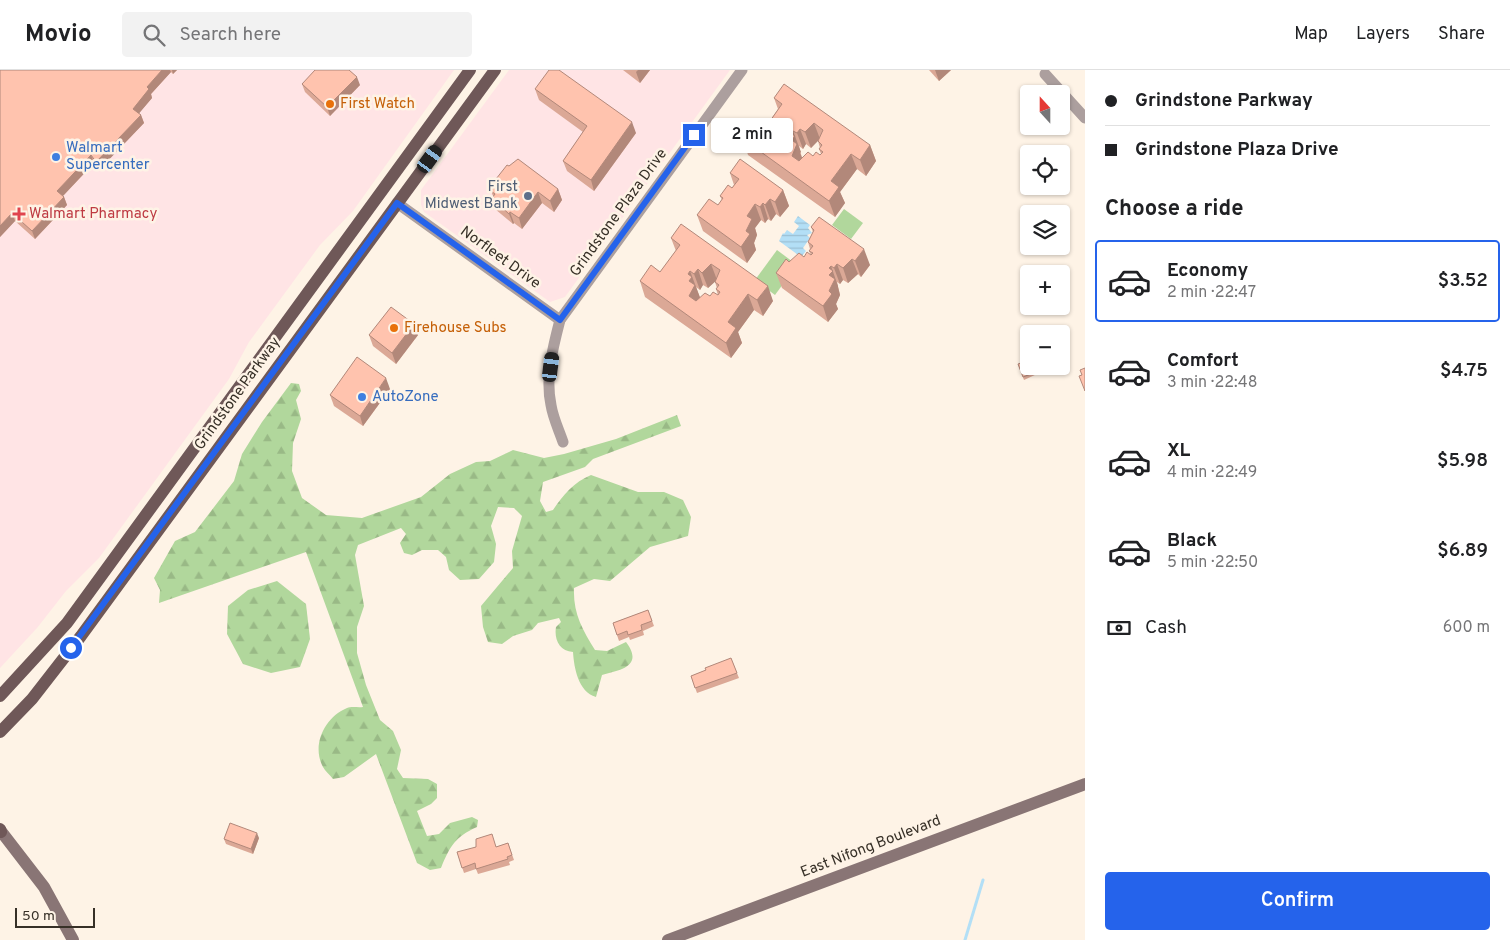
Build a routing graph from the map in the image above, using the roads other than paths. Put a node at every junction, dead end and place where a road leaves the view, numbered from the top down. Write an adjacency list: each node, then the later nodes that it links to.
1 (470, 70): 9 (main road, Grindstone Parkway)
2 (495, 70): 6 (main road, Grindstone Parkway)
3 (742, 70): 7 (street, Grindstone Plaza Drive)
4 (1045, 74): 5 (street)
5 (1085, 118)
6 (397, 203): 7 (street, Norfleet Drive); 10 (main road, Grindstone Parkway)
7 (560, 320): 8 (street, Grindstone Plaza Drive)
8 (563, 442)
9 (1, 696)
10 (0, 732)
11 (1085, 784): 14 (street, East Nifong Boulevard)
12 (0, 830): 13 (street)
13 (73, 940)
14 (668, 940)

